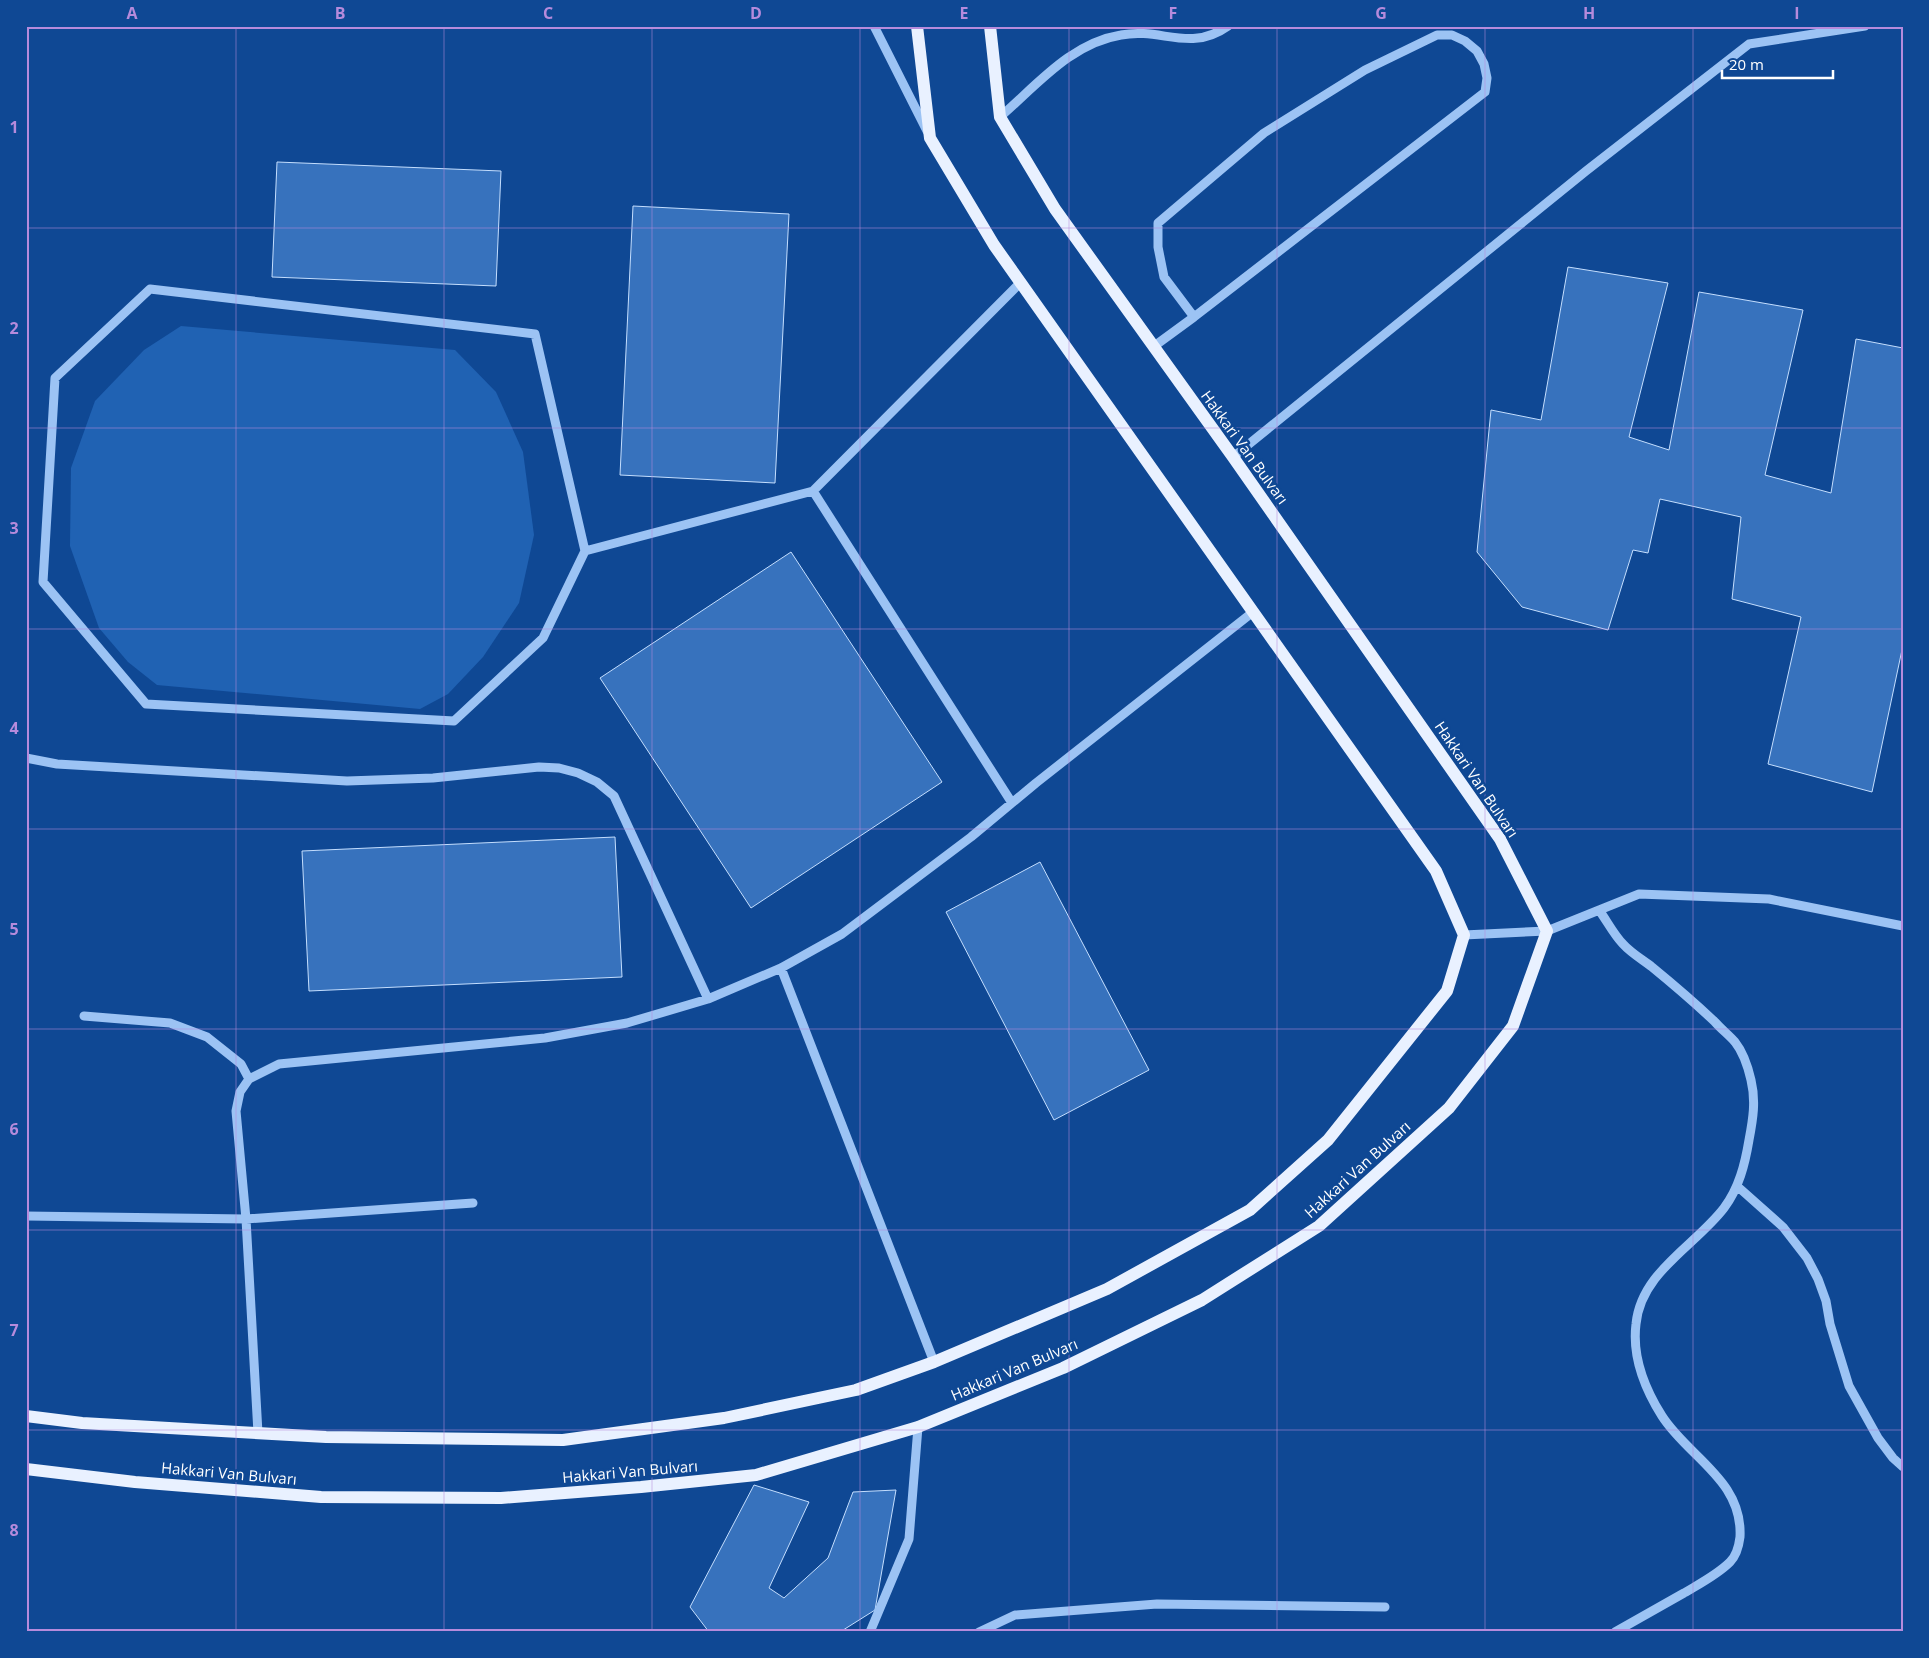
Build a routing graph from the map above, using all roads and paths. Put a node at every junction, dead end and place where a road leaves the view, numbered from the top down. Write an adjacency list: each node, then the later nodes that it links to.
1 (874, 26): 7 (street)
2 (917, 26): 7 (main road)
3 (990, 26): 6 (main road, Hakkari Van Bulvarı)
4 (1228, 26): 6 (street)
5 (1866, 26): 11 (street)
6 (1000, 117): 10 (main road, Hakkari Van Bulvarı)
7 (930, 138): 8 (main road)
8 (1020, 283): 12 (street); 14 (main road)
9 (1194, 317): 9 (street); 10 (street)
10 (1153, 347): 11 (main road, Hakkari Van Bulvarı)
11 (1233, 457): 19 (main road, Hakkari Van Bulvarı)
12 (813, 491): 13 (street); 16 (street)
13 (585, 551): 13 (street)
14 (1253, 612): 16 (street); 20 (main road)
15 (26, 758): 22 (street)
16 (1012, 803): 21 (street)
17 (1599, 910): 18 (street); 19 (street); 25 (street)
18 (1903, 926)
19 (1547, 931): 20 (street); 31 (main road, Hakkari Van Bulvarı)
20 (1464, 935): 29 (main road)
21 (781, 968): 22 (street); 29 (street)
22 (708, 999): 24 (street)
23 (84, 1016): 24 (street)
24 (249, 1079): 28 (street)
25 (1737, 1186): 33 (street); 38 (street)
26 (473, 1203): 28 (street)
27 (26, 1216): 28 (street)
28 (246, 1219): 32 (street)
29 (934, 1362): 32 (main road)
30 (26, 1416): 32 (main road)
31 (918, 1427): 34 (main road, Hakkari Van Bulvarı); 36 (street)
32 (258, 1433)
33 (1903, 1467)
34 (26, 1469)
35 (1385, 1607): 37 (street)
36 (870, 1632)
37 (979, 1632)
38 (1615, 1632)

